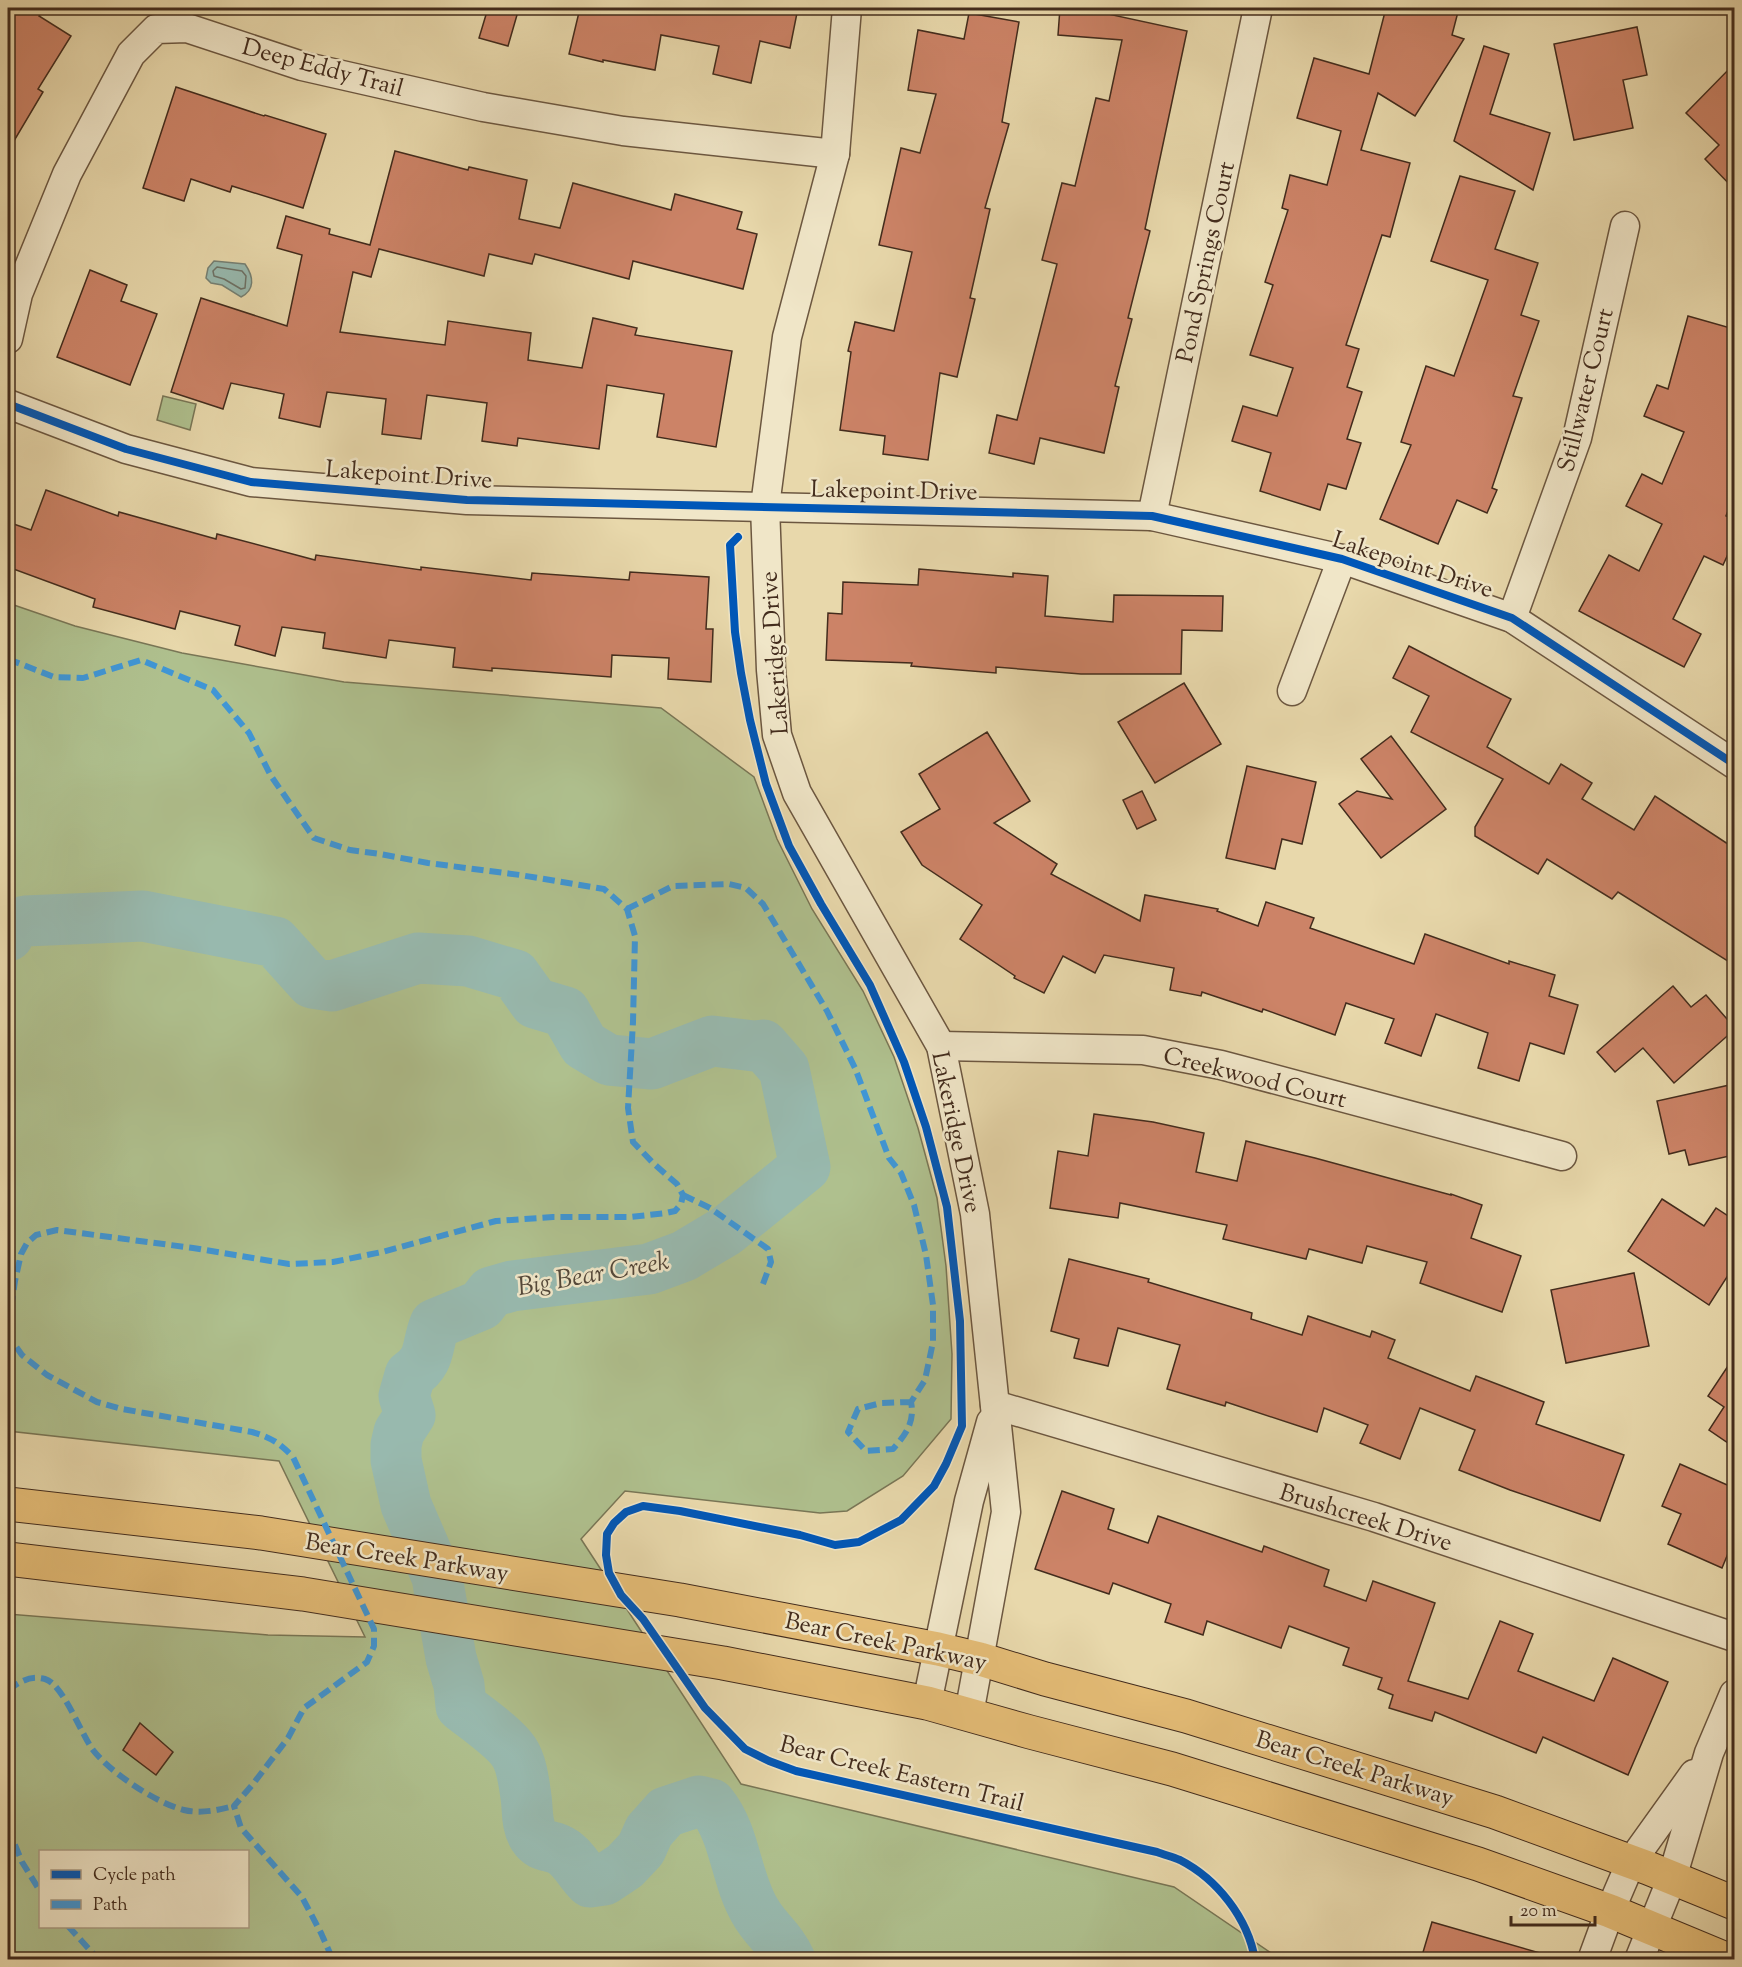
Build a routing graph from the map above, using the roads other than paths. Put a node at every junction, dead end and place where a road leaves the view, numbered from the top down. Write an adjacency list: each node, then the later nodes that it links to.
1 (847, 8): 3 (street, Lakeridge Drive)
2 (1258, 8): 8 (street, Pond Springs Court)
3 (835, 154): 5 (street, Deep Eddy Trail); 7 (street, Lakeridge Drive)
4 (1625, 226): 10 (street, Stillwater Court)
5 (8, 339)
6 (8, 404): 7 (street, Lakepoint Drive)
7 (765, 506): 8 (street, Lakepoint Drive); 13 (street, Lakeridge Drive)
8 (1152, 516): 9 (street, Lakepoint Drive)
9 (1342, 559): 10 (street, Lakepoint Drive); 11 (street)
10 (1512, 618): 12 (street, Lakepoint Drive)
11 (1292, 691)
12 (1734, 764)
13 (941, 1046): 14 (street, Creekwood Court); 15 (street, Lakeridge Drive)
14 (1562, 1156)
15 (995, 1405): 18 (street, Brushcreek Drive); 19 (street, Lakeridge Drive); 20 (street, Lakeridge Drive)
16 (8, 1504): 19 (main road, Bear Creek Parkway)
17 (8, 1559): 22 (main road)
18 (1734, 1637)
19 (938, 1649): 20 (main road, Bear Creek Parkway); 22 (street, Lakeridge Drive)
20 (980, 1659): 23 (street, Lakeridge Drive); 25 (main road, Bear Creek Parkway)
21 (1734, 1695): 24 (street)
22 (927, 1703): 23 (main road)
23 (969, 1714): 28 (main road)
24 (1709, 1753): 25 (street); 26 (street)
25 (1631, 1862): 26 (main road, Bear Creek Parkway); 28 (street)
26 (1672, 1878): 27 (main road, Bear Creek Parkway); 29 (street)
27 (1734, 1904)
28 (1610, 1911): 29 (main road); 30 (street)
29 (1652, 1928): 31 (street); 32 (main road)
30 (1592, 1959)
31 (1639, 1959)
32 (1728, 1959)

